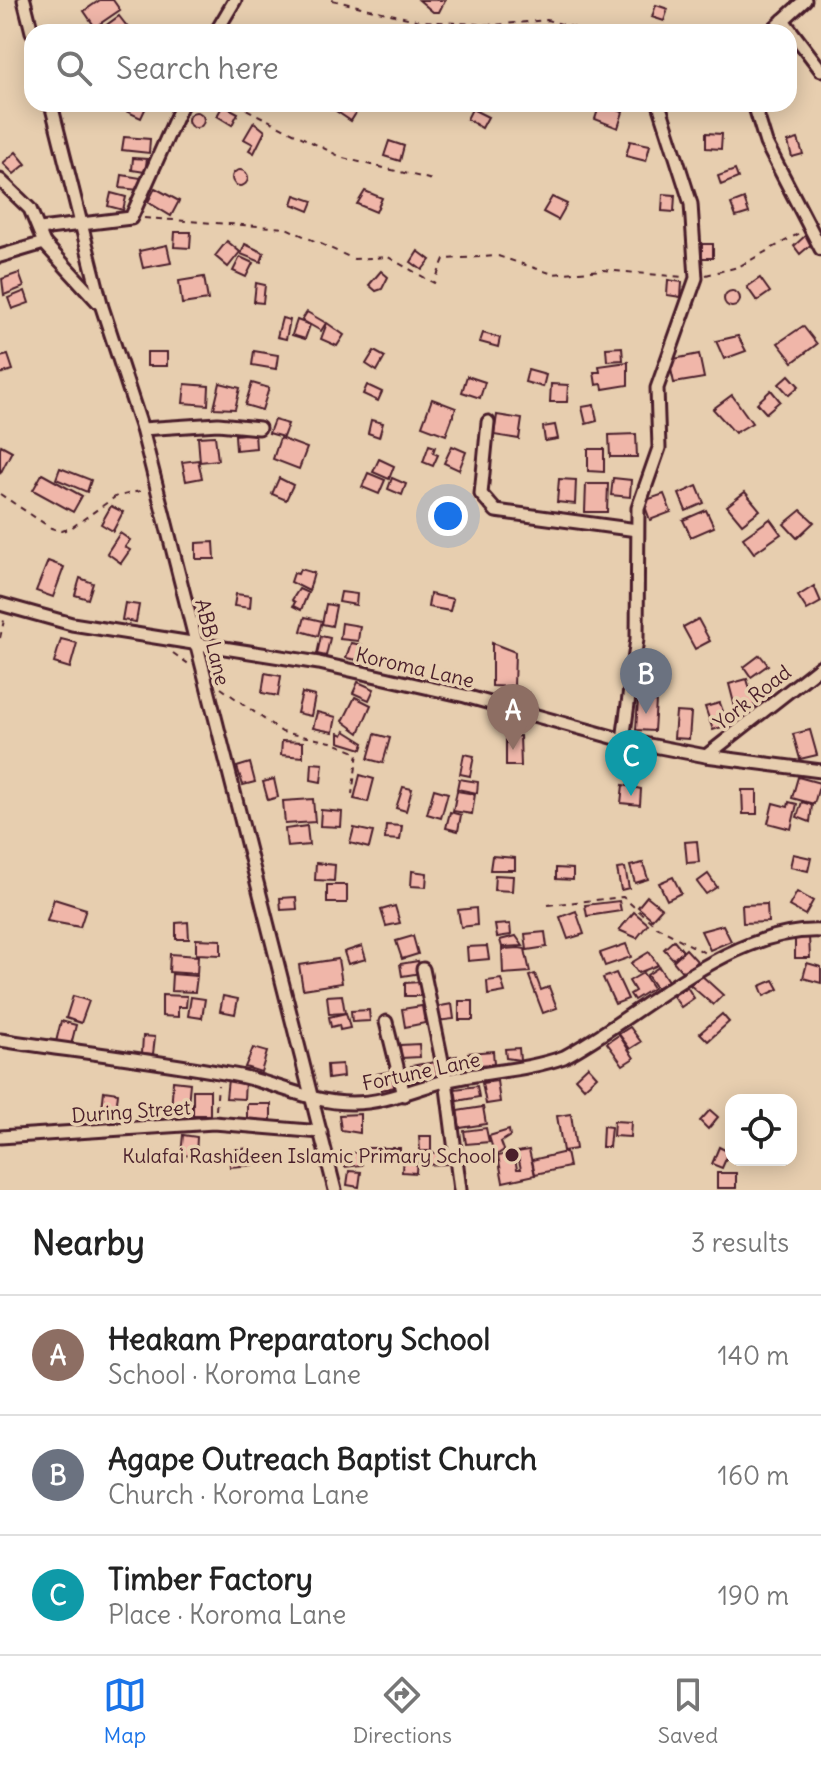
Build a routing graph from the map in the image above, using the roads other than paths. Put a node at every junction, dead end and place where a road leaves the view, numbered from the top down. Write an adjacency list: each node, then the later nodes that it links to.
1 (24, 0): 5 (street)
2 (235, 0): 6 (street)
3 (805, 0): 4 (street)
4 (783, 20): 7 (street); 8 (street)
5 (30, 24)
6 (221, 24)
7 (779, 24)
8 (786, 24)
9 (797, 38): 10 (street)
10 (821, 70)
11 (53, 112): 16 (street, ABB Lane)
12 (178, 112): 16 (street)
13 (662, 112): 25 (street)
14 (756, 112): 19 (street)
15 (0, 180): 17 (street)
16 (80, 224): 17 (street); 21 (street, ABB Lane)
17 (40, 229): 18 (street)
18 (44, 243): 20 (street); 21 (street)
19 (821, 249)
20 (0, 256)
21 (102, 307): 24 (street, ABB Lane)
22 (488, 422): 25 (street)
23 (259, 428): 24 (street)
24 (142, 429): 27 (street, ABB Lane)
25 (637, 530): 29 (street)
26 (3, 606): 27 (street, Koroma Lane)
27 (196, 644): 29 (street, Koroma Lane); 38 (street, ABB Lane)
28 (821, 666): 30 (street, York Road)
29 (623, 740): 30 (street, Koroma Lane)
30 (706, 756): 31 (street, Koroma Lane)
31 (821, 771)
32 (821, 931): 36 (street, Fortune Lane)
33 (423, 969): 36 (street)
34 (386, 1022): 37 (street)
35 (0, 1040): 38 (street, Fortune Lane)
36 (446, 1080): 37 (street, Fortune Lane); 42 (street)
37 (404, 1095): 38 (street, Fortune Lane)
38 (312, 1099): 39 (street, ABB Lane)
39 (321, 1132): 40 (street, During Street); 41 (street, ABB Lane)
40 (0, 1137)
41 (335, 1190)
42 (460, 1190)

